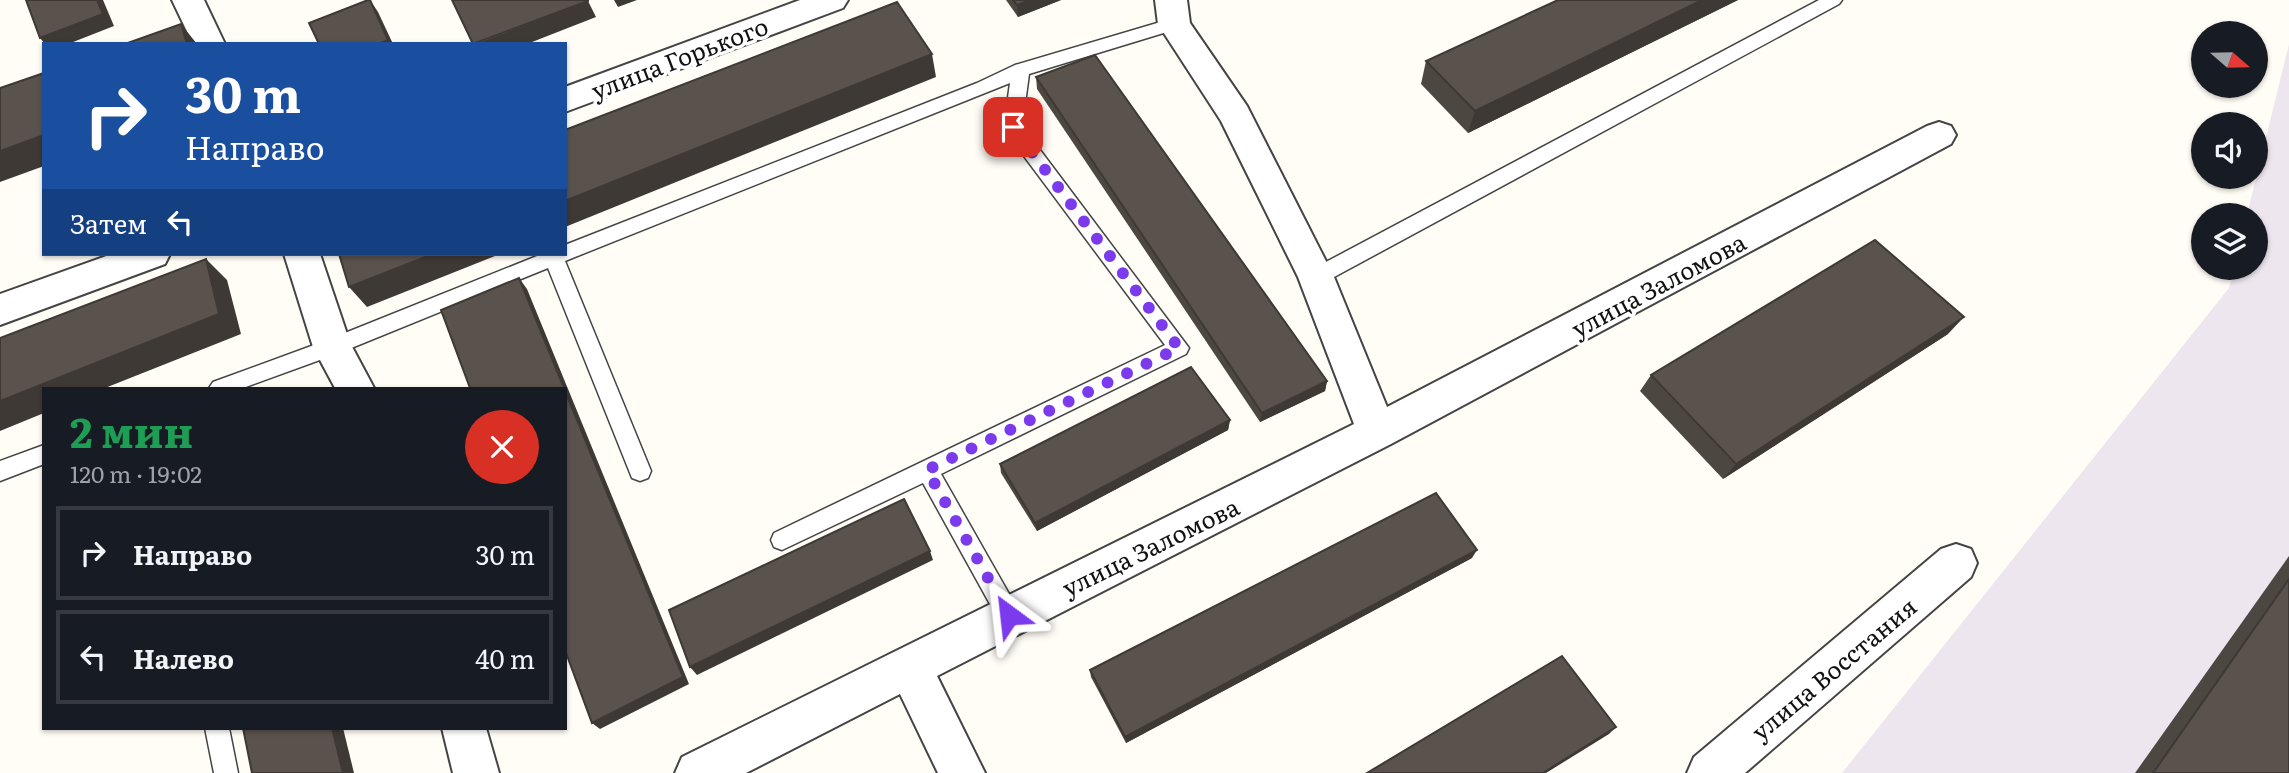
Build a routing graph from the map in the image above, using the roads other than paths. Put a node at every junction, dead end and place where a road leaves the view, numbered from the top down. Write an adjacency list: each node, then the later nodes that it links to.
1 (832, 0): 5 (street, улица Горького)
2 (1833, 0): 12 (lane)
3 (1172, 12): 4 (lane); 12 (street)
4 (1021, 70): 7 (lane); 19 (lane)
5 (567, 99)
6 (1939, 135): 17 (street, улица Заломова)
7 (567, 252)
8 (147, 256): 13 (street)
9 (303, 256): 14 (street)
10 (558, 256): 14 (lane)
11 (560, 256): 21 (lane)
12 (1316, 276): 17 (street)
13 (0, 310)
14 (332, 347): 15 (lane); 16 (street)
15 (223, 387)
16 (354, 387)
17 (1377, 432): 24 (street, улица Заломова)
18 (42, 455): 20 (lane)
19 (927, 470): 22 (lane); 24 (lane)
20 (0, 471)
21 (640, 471)
22 (782, 540)
23 (1956, 564): 32 (street, улица Восстания)
24 (1009, 615): 25 (street, улица Заломова)
25 (910, 668): 30 (street, улица Заломова); 31 (street)
26 (218, 730): 28 (lane)
27 (465, 730): 29 (street)
28 (226, 773)
29 (476, 773)
30 (698, 773)
31 (962, 773)
32 (1710, 773)

